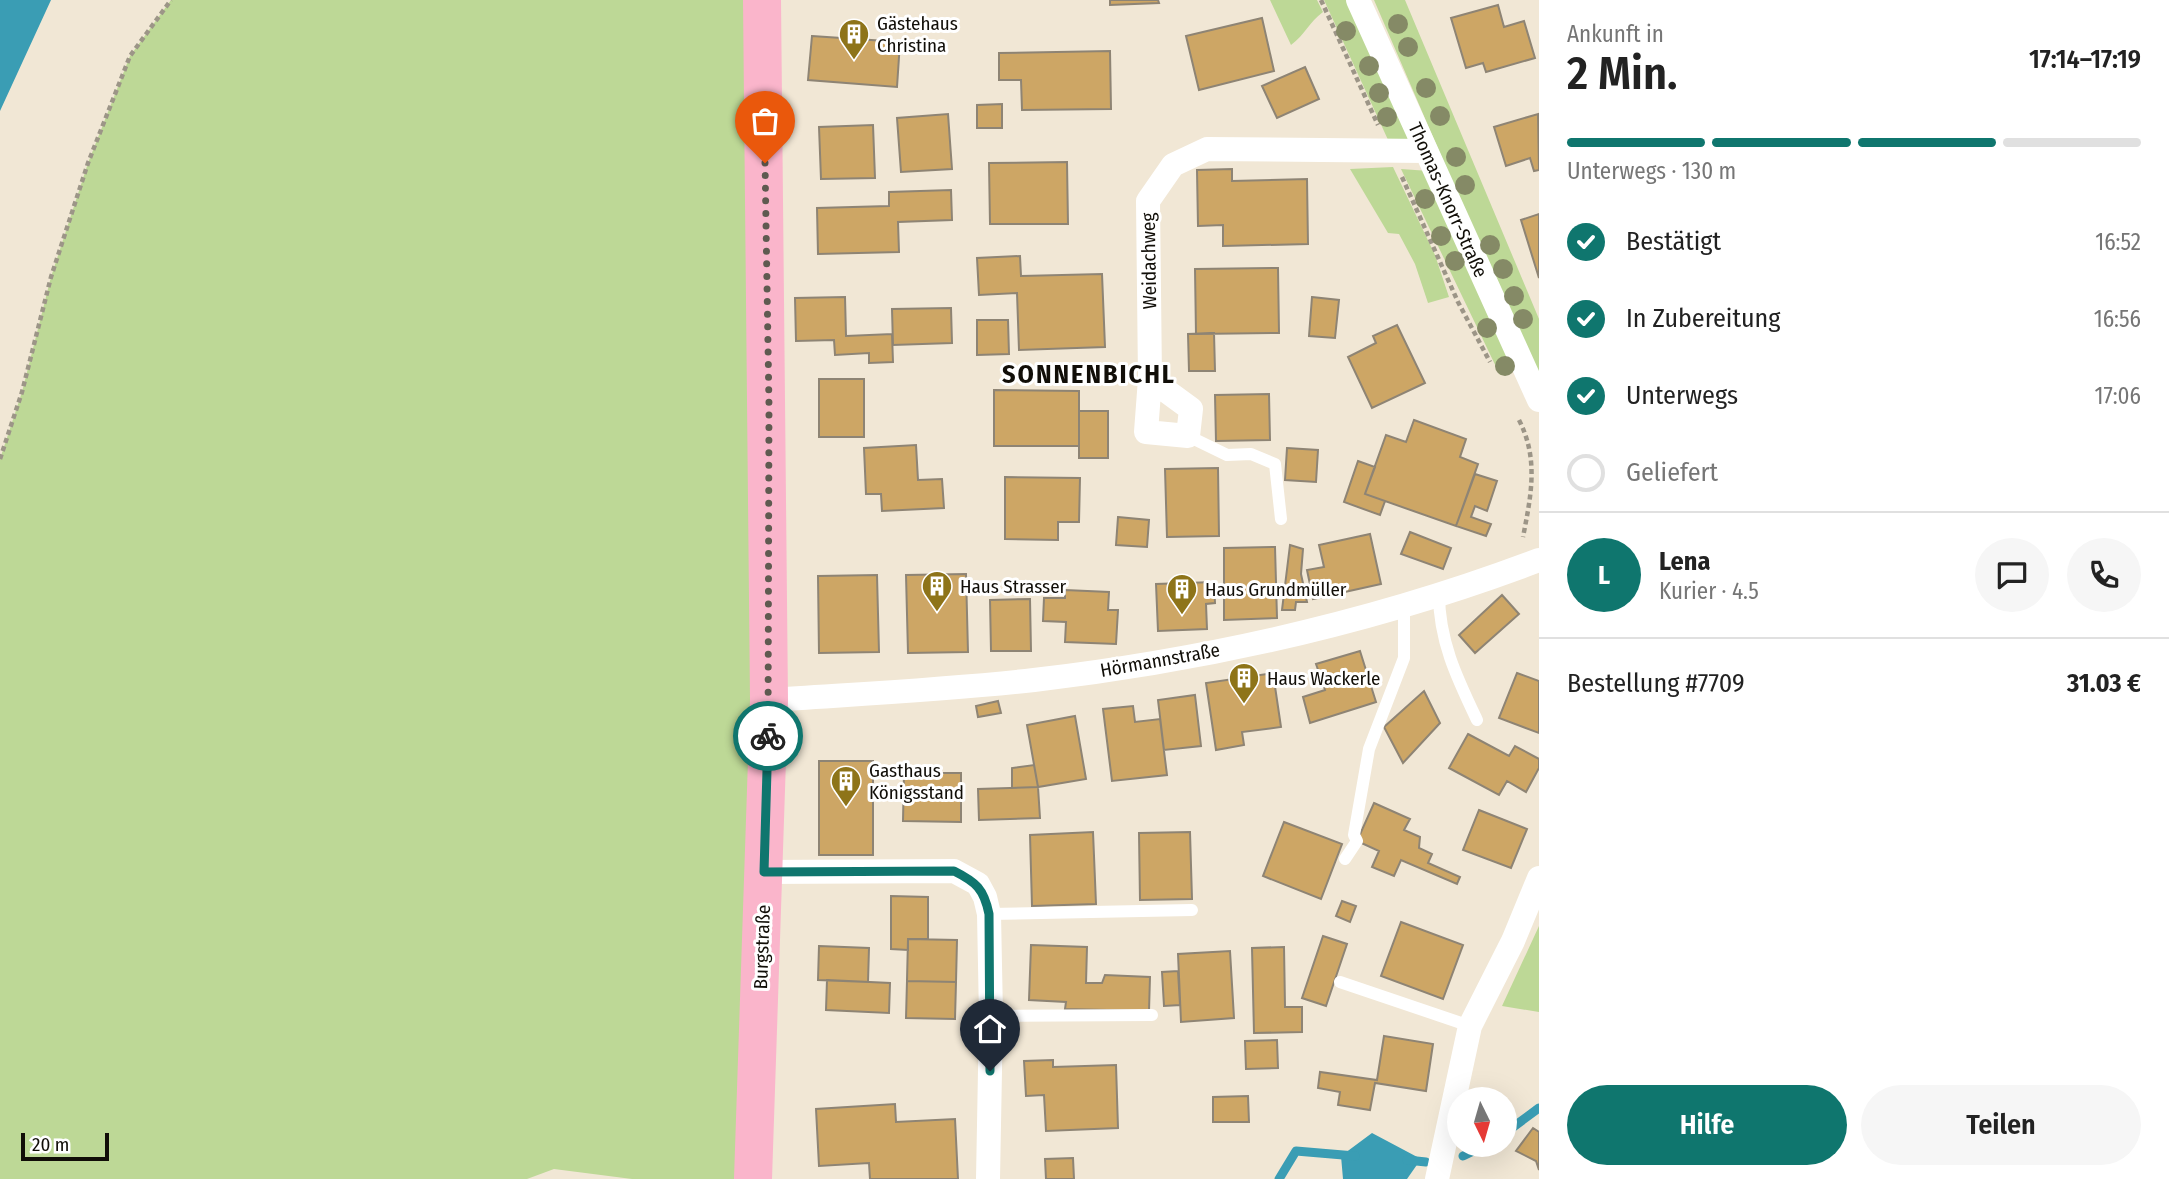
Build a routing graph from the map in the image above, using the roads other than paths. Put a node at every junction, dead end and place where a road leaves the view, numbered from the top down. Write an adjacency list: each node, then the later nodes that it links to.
1 (762, 0): 11 (main road, Burgstraße)
2 (1358, 0): 3 (street, Thomas-Knorr-Straße)
3 (1426, 152): 4 (street, Weidachweg); 5 (street, Thomas-Knorr-Straße)
4 (1150, 379): 6 (street); 6 (street, Weidachweg)
5 (1539, 400)
6 (1188, 436): 7 (lane)
7 (1281, 519)
8 (1528, 564): 9 (street, Hörmannstraße)
9 (1439, 594): 10 (street, Hörmannstraße); 12 (lane)
10 (1404, 604): 11 (street, Hörmannstraße); 13 (lane)
11 (769, 700): 14 (main road, Burgstraße)
12 (1477, 720)
13 (1345, 859)
14 (764, 872): 17 (street); 22 (main road, Burgstraße)
15 (1539, 878): 21 (street)
16 (1192, 910): 17 (lane)
17 (989, 914): 20 (street)
18 (1340, 982): 21 (lane)
19 (1152, 1015): 20 (lane)
20 (991, 1016): 23 (street)
21 (1470, 1026): 24 (street)
22 (753, 1179)
23 (988, 1179)
24 (1437, 1179)

